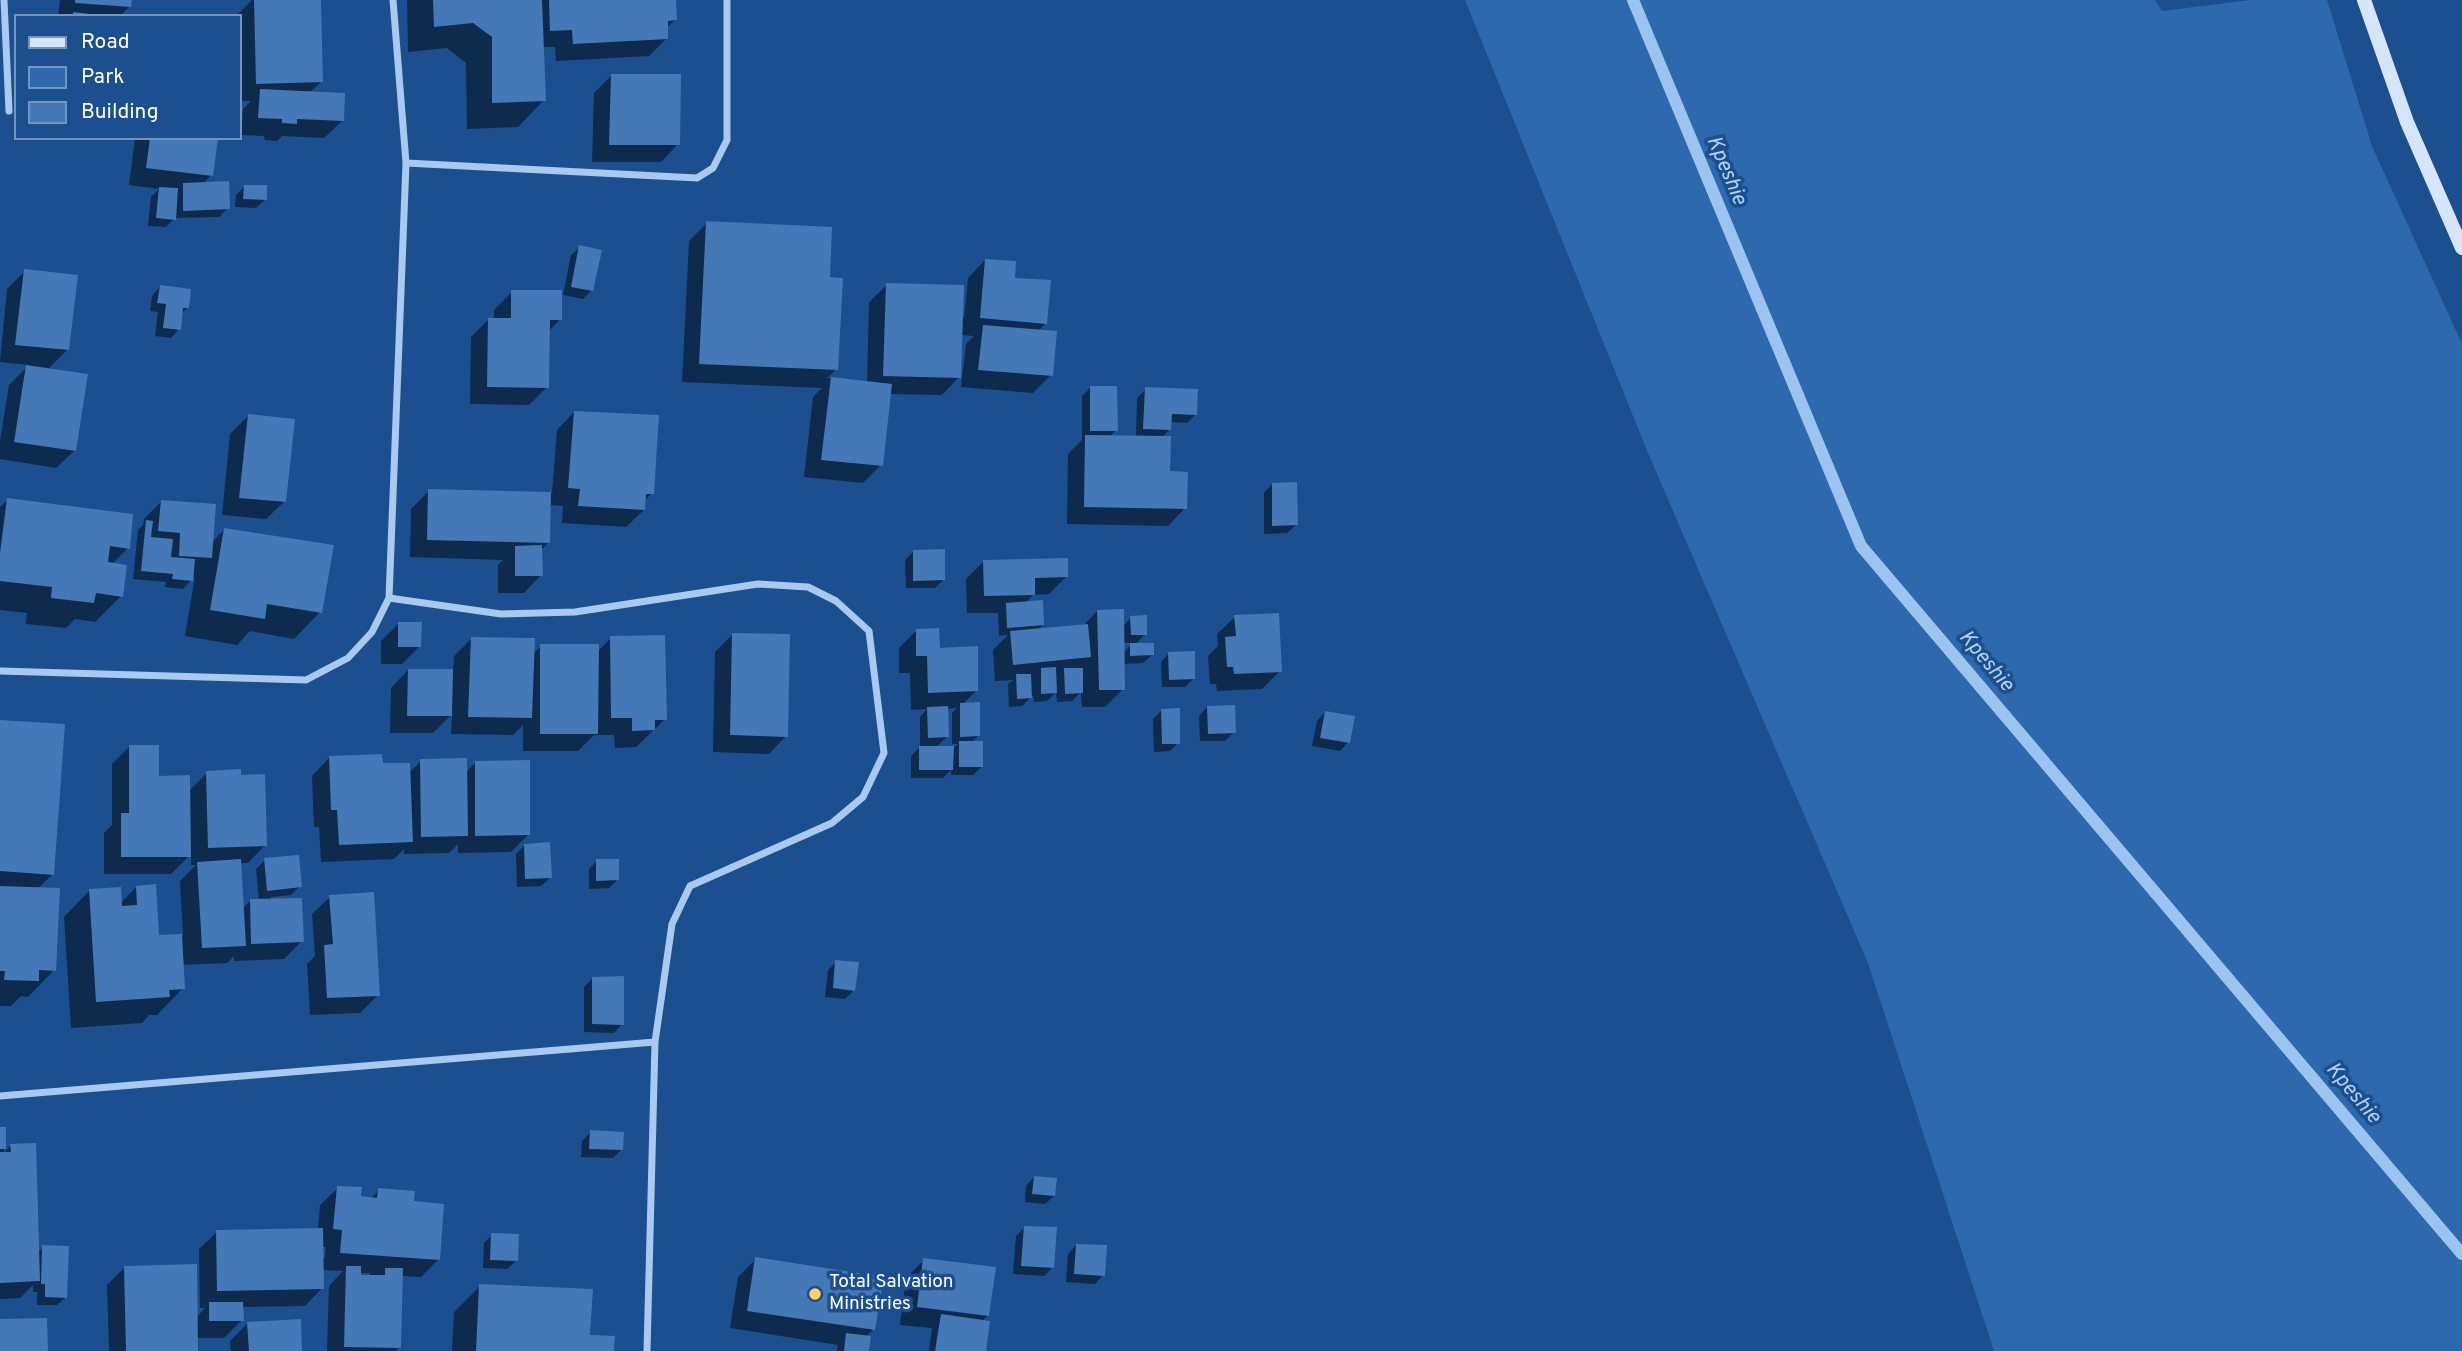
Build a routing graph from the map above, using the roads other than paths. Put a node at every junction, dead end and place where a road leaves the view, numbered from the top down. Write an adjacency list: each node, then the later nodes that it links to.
1 (4, 0): 5 (street)
2 (393, 0): 6 (street)
3 (727, 0): 6 (street)
4 (2364, 0): 7 (main road)
5 (9, 111)
6 (406, 163): 8 (street)
7 (2462, 248)
8 (388, 598): 9 (street); 10 (street)
9 (0, 671)
10 (655, 1042): 11 (street); 12 (street)
11 (0, 1096)
12 (647, 1351)

